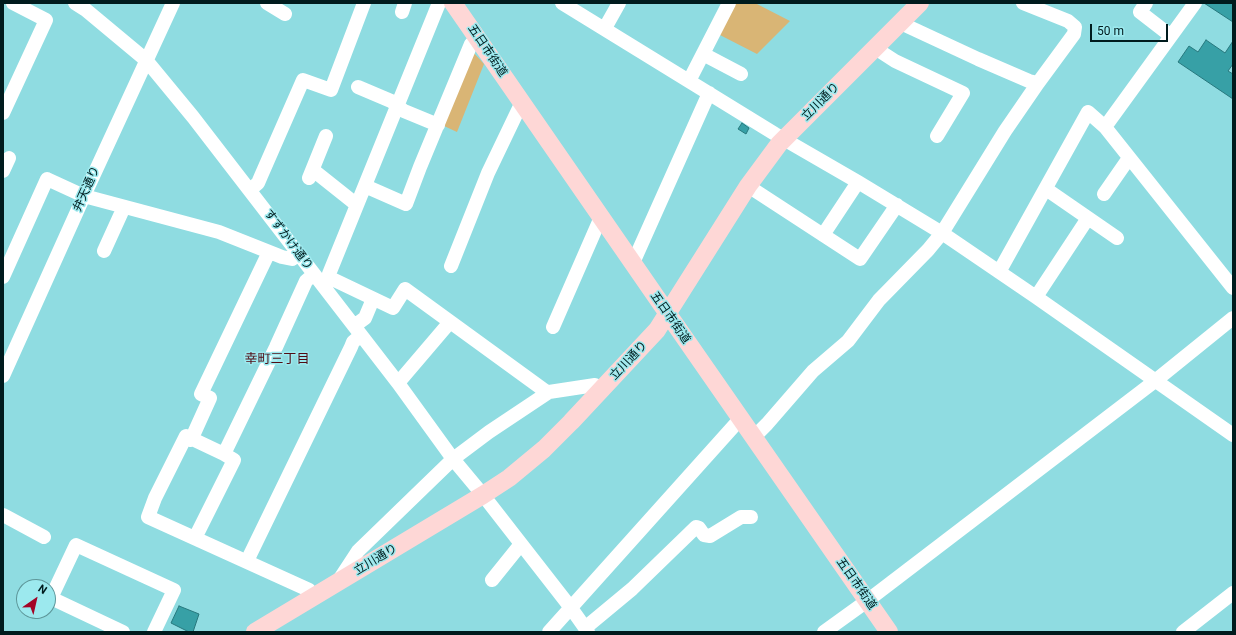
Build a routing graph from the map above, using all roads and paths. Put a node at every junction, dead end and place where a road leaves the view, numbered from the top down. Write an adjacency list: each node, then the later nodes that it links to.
1 (13, 3): 28 (street)
2 (75, 3): 22 (street, すずかけ通り)
3 (173, 3): 22 (street, 弁天通り)
4 (267, 3): 15 (street)
5 (364, 3): 43 (street)
6 (439, 3): 30 (street)
7 (453, 3): 19 (main road, 五日市街道)
8 (562, 3): 17 (street)
9 (619, 3): 17 (street)
10 (729, 3): 21 (street)
11 (920, 3): 16 (main road, 立川通り)
12 (1023, 3): 25 (street)
13 (1146, 3): 18 (street)
14 (1195, 3): 18 (street)
15 (285, 14)
16 (902, 21): 20 (main road, 立川通り); 25 (street)
17 (605, 28): 24 (street)
18 (1171, 36): 33 (street)
19 (478, 38): 29 (main road, 五日市街道); 32 (street)
20 (875, 48): 35 (street); 36 (main road, 立川通り)
21 (703, 54): 23 (street); 24 (street)
22 (146, 60): 43 (street, すずかけ通り); 46 (street, 弁天通り)
23 (741, 74)
24 (689, 81): 27 (street)
25 (1038, 83): 52 (street)
26 (358, 87): 30 (street)
27 (709, 93): 36 (street); 58 (street)
28 (7, 96): 31 (street)
29 (522, 102): 50 (main road, 五日市街道); 59 (street)
30 (396, 106): 32 (street); 41 (street)
31 (3, 113)
32 (438, 125): 41 (street)
33 (1105, 127): 38 (street); 44 (street)
34 (326, 136): 47 (street)
35 (937, 136)
36 (784, 139): 40 (street); 42 (main road, 立川通り)
37 (9, 158): 39 (street)
38 (1130, 158): 45 (street); 63 (street)
39 (3, 171)
40 (858, 182): 48 (street); 53 (street)
41 (365, 186): 47 (street)
42 (748, 186): 53 (street); 66 (main road, 立川通り)
43 (250, 190): 57 (street, すずかけ通り)
44 (1046, 190): 51 (street); 60 (street)
45 (1104, 194)
46 (84, 196): 49 (street); 61 (street); 71 (street, 弁天通り)
47 (357, 205): 62 (street)
48 (897, 205): 52 (street); 53 (street)
49 (124, 207): 55 (street); 56 (street)
50 (601, 217): 58 (main road, 五日市街道); 69 (street)
51 (1088, 218): 54 (street); 64 (street)
52 (942, 233): 60 (street); 78 (street)
53 (823, 235)
54 (1117, 238)
55 (104, 250)
56 (269, 252): 57 (street); 79 (street)
57 (298, 254): 62 (street, すずかけ通り)
58 (633, 263): 66 (main road, 五日市街道)
59 (450, 266)
60 (999, 272): 64 (street)
61 (3, 277)
62 (321, 278): 65 (street); 70 (street, すずかけ通り); 80 (street)
63 (1233, 288)
64 (1036, 297): 72 (street)
65 (373, 299): 68 (street); 70 (street)
66 (668, 314): 74 (main road, 立川通り); 76 (main road, 五日市街道)
67 (1233, 318): 72 (street)
68 (450, 322): 73 (street); 75 (street)
69 (553, 327)
70 (358, 331): 73 (street, すずかけ通り); 88 (street)
71 (3, 376)
72 (1155, 381): 77 (street); 93 (street)
73 (398, 383): 81 (street, すずかけ通り)
74 (602, 390): 75 (street); 82 (main road, 立川通り)
75 (548, 393): 81 (street)
76 (741, 418): 78 (main road, 五日市街道); 94 (street)
77 (1233, 435)
78 (754, 437): 93 (main road, 五日市街道)
79 (191, 440): 80 (street); 86 (street)
80 (224, 454): 86 (street)
81 (453, 459): 82 (street, すずかけ通り); 90 (street)
82 (483, 495): 87 (street, すずかけ通り); 90 (main road, 立川通り)
83 (3, 515): 85 (street)
84 (751, 517): 96 (street)
85 (44, 536)
86 (195, 538): 88 (street)
87 (521, 544): 89 (street); 94 (street, すずかけ通り)
88 (247, 561): 92 (street)
89 (492, 580)
90 (338, 582): 92 (main road, 立川通り)
91 (1233, 593): 102 (street)
92 (314, 597): 95 (main road, 立川通り)
93 (867, 600): 100 (street); 101 (main road, 五日市街道)
94 (571, 608): 96 (street, すずかけ通り); 99 (street)
95 (264, 630)
96 (587, 630)
97 (124, 632): 98 (street)
98 (154, 632)
99 (549, 632)
100 (824, 632)
101 (889, 632)
102 (1183, 632)

